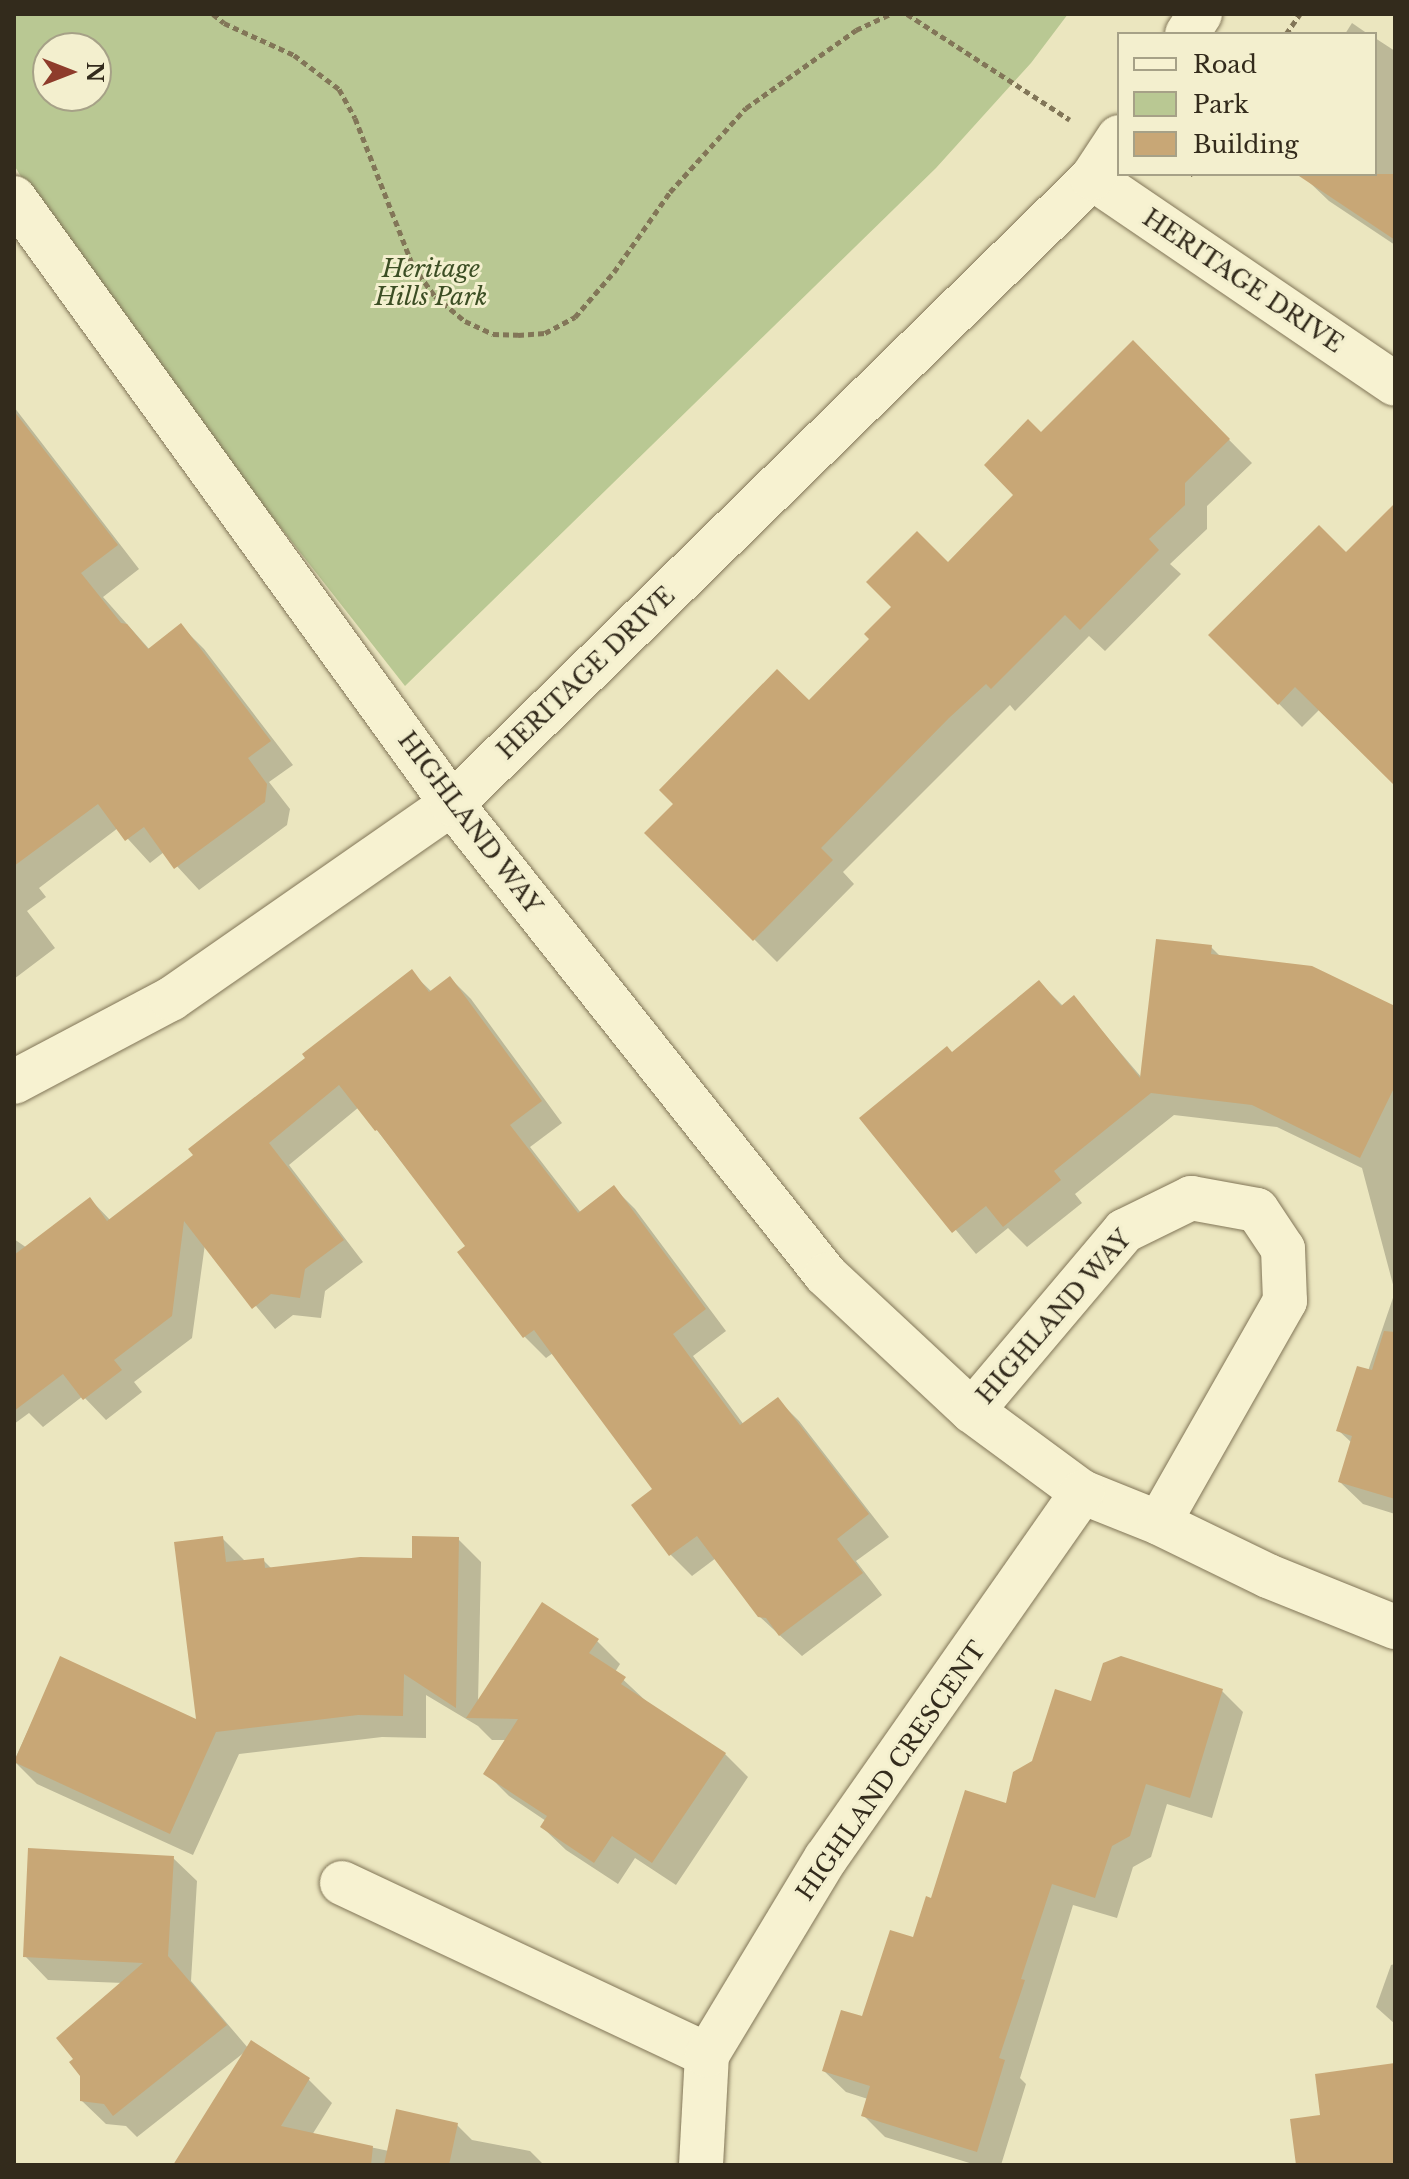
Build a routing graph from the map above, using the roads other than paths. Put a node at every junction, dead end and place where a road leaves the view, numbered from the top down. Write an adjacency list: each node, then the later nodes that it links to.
1 (1200, 14): 2 (street)
2 (1188, 32)
3 (1108, 154): 7 (street, HERITAGE DRIVE)
4 (1135, 176): 6 (street, HERITAGE DRIVE)
5 (14, 198): 7 (street, HIGHLAND WAY)
6 (1395, 384)
7 (452, 804): 8 (street, HERITAGE DRIVE); 9 (street, HIGHLAND WAY)
8 (14, 1082)
9 (972, 1411): 10 (street, HIGHLAND WAY); 11 (street, HIGHLAND WAY)
10 (1082, 1492): 11 (street, HIGHLAND WAY); 14 (street, HIGHLAND CRESCENT)
11 (1159, 1523): 12 (street, HIGHLAND WAY)
12 (1395, 1627)
13 (342, 1883): 14 (street)
14 (707, 2055): 15 (street, HIGHLAND CRESCENT)
15 (701, 2165)

